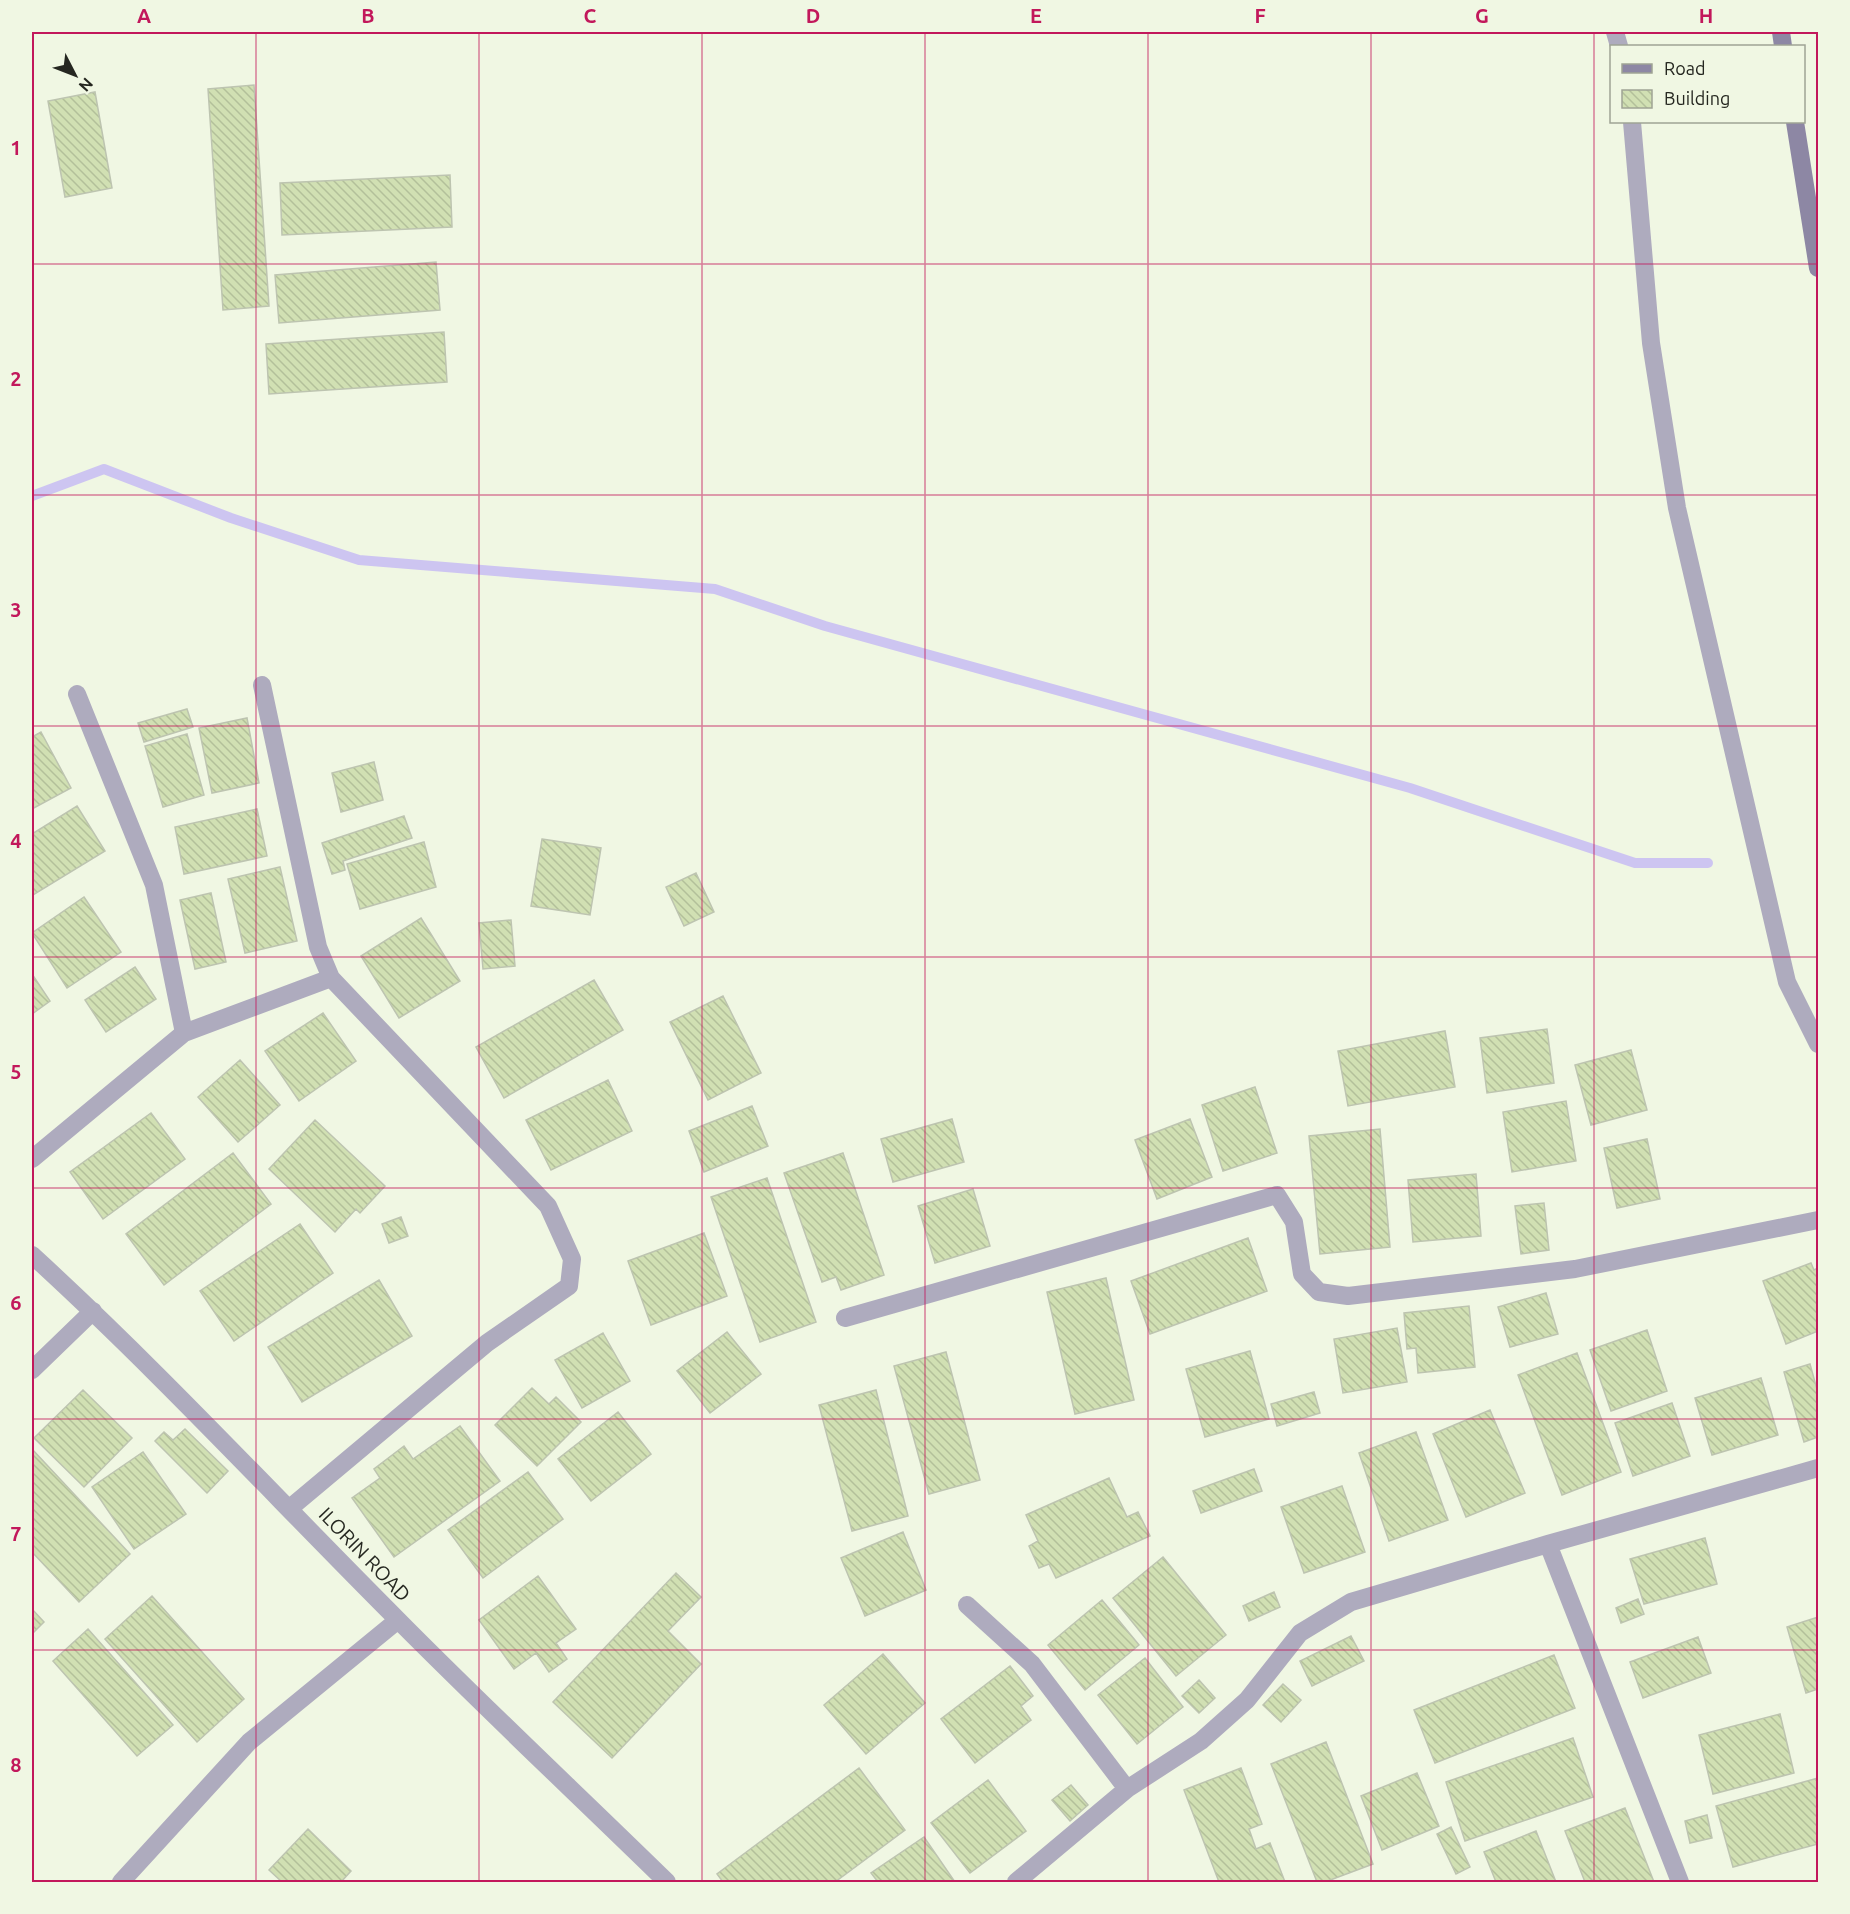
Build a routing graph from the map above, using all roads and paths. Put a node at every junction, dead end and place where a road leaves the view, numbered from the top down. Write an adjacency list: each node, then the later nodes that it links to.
1 (1632, 123): 8 (street)
2 (1795, 123): 3 (main road)
3 (1818, 268)
4 (262, 685): 6 (street)
5 (76, 694): 7 (street)
6 (331, 978): 7 (street); 16 (street)
7 (184, 1033): 9 (street)
8 (1818, 1044)
9 (32, 1159)
10 (1818, 1220): 13 (street)
11 (32, 1255): 12 (street, ILORIN ROAD)
12 (93, 1311): 14 (street); 16 (street, ILORIN ROAD)
13 (845, 1318)
14 (32, 1370)
15 (1818, 1468): 17 (street)
16 (290, 1508): 19 (street, ILORIN ROAD)
17 (1548, 1544): 20 (street); 24 (street)
18 (967, 1605): 20 (street)
19 (398, 1620): 21 (street); 22 (street, ILORIN ROAD)
20 (1127, 1789): 23 (street)
21 (121, 1882)
22 (667, 1882)
23 (1016, 1882)
24 (1680, 1882)

